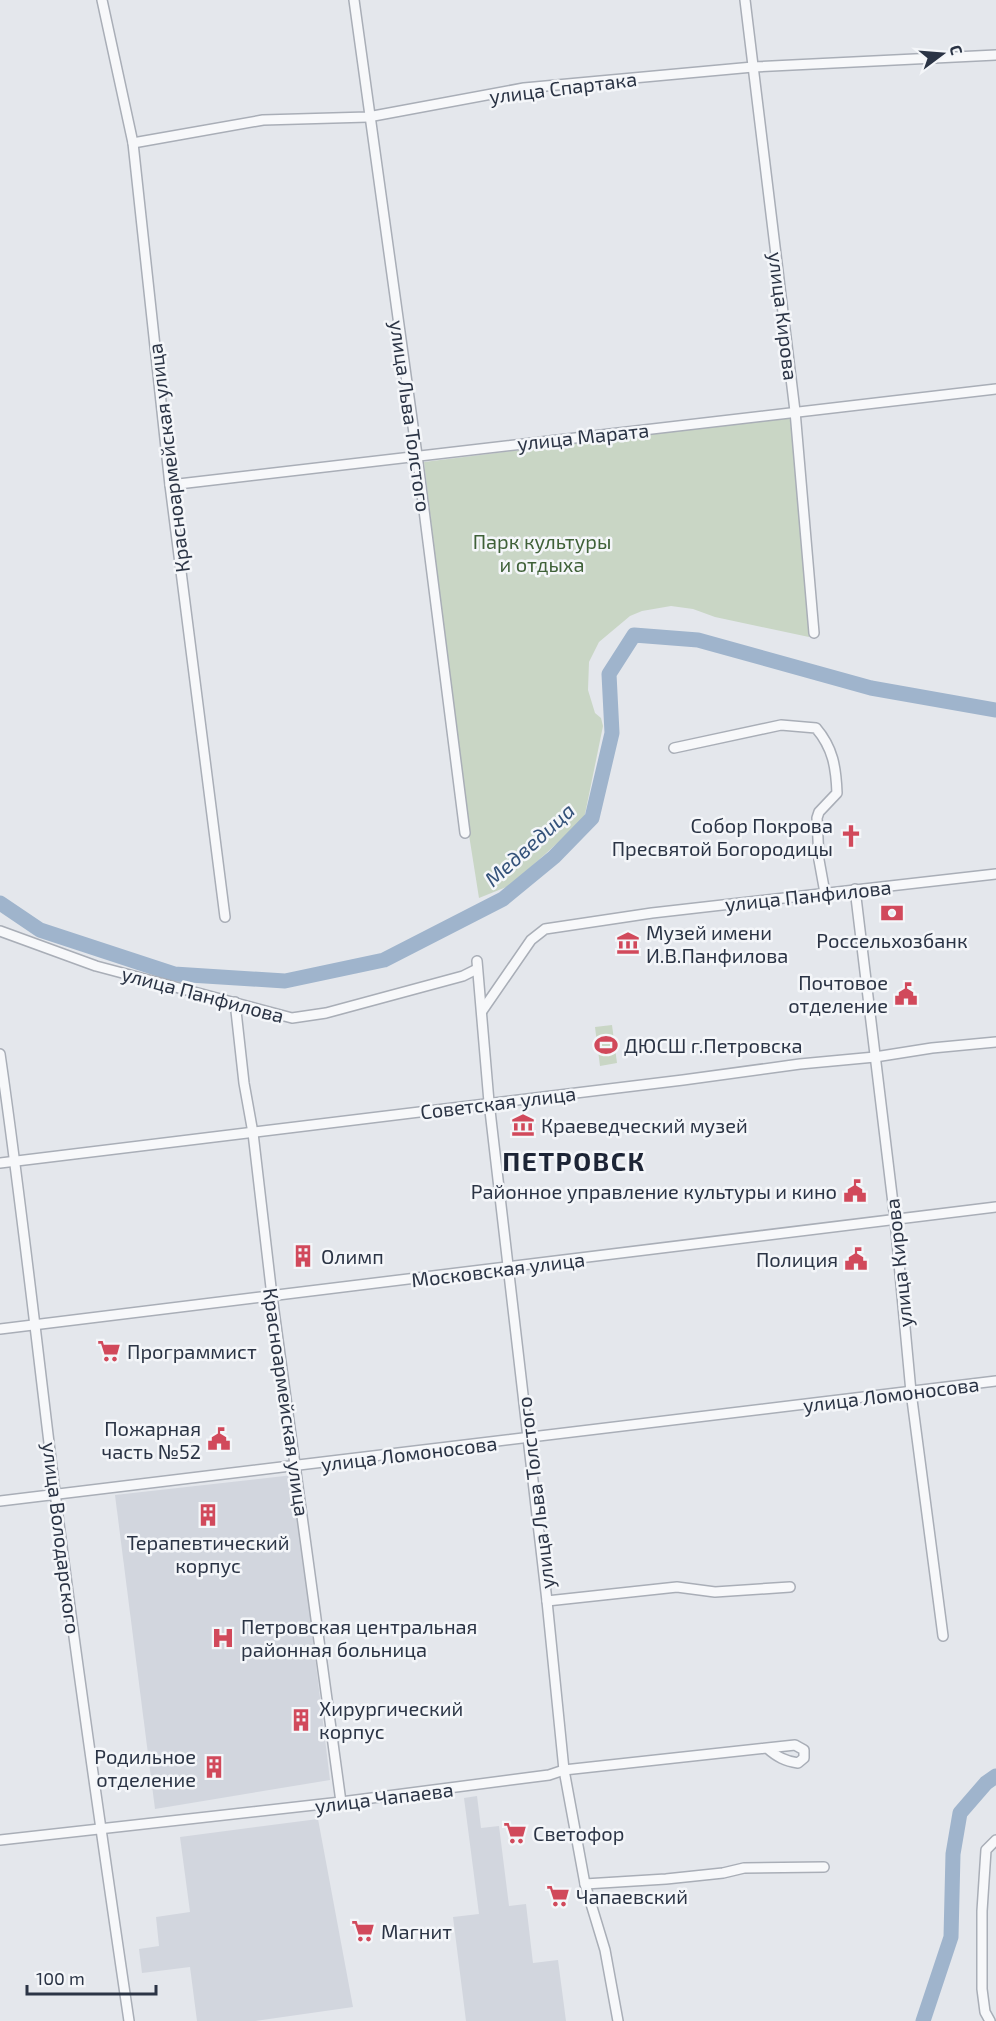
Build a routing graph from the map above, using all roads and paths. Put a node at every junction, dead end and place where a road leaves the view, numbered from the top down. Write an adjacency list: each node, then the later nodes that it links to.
1 (102, 0): 7 (street, Красноармейская улица)
2 (354, 0): 6 (street, улица Льва Толстого)
3 (745, 0): 5 (street, улица Кирова)
4 (996, 55): 5 (street, улица Спартака)
5 (753, 67): 6 (street, улица Спартака); 9 (street, улица Кирова)
6 (368, 117): 7 (street, улица Спартака); 10 (street, улица Льва Толстого)
7 (133, 143): 11 (street, Красноармейская улица)
8 (996, 389): 9 (street, улица Марата)
9 (795, 411): 10 (street, улица Марата); 12 (street, улица Кирова)
10 (417, 455): 11 (street, улица Марата); 14 (street, улица Льва Толстого)
11 (170, 485): 18 (street, Красноармейская улица)
12 (814, 633)
13 (674, 748): 17 (street)
14 (465, 833)
15 (996, 874): 16 (street, улица Панфилова)
16 (855, 889): 17 (street, улица Панфилова); 25 (street, улица Кирова)
17 (825, 893): 22 (street, улица Панфилова)
18 (225, 917)
19 (0, 931): 21 (street, улица Панфилова)
20 (477, 965): 21 (street, улица Панфилова); 22 (street, улица Льва Толстого)
21 (235, 1002): 27 (street, Красноармейская улица)
22 (482, 1011): 26 (street, улица Льва Толстого)
23 (996, 1042): 25 (street, Советская улица)
24 (0, 1054): 28 (street, улица Володарского)
25 (874, 1057): 26 (street, Советская улица); 31 (street, улица Кирова)
26 (489, 1102): 27 (street, Советская улица); 32 (street, улица Льва Толстого)
27 (253, 1132): 28 (street, Советская улица); 33 (street, Красноармейская улица)
28 (16, 1161): 29 (street, Советская улица); 34 (street, улица Володарского)
29 (0, 1163)
30 (996, 1207): 31 (street, Московская улица)
31 (895, 1220): 32 (street, Московская улица); 37 (street, улица Кирова)
32 (509, 1268): 33 (street, Московская улица); 38 (street, улица Льва Толстого)
33 (272, 1296): 34 (street, Московская улица); 39 (street, Красноармейская улица)
34 (35, 1325): 35 (street, Московская улица); 40 (street, улица Володарского)
35 (0, 1329)
36 (996, 1381): 37 (street, улица Ломоносова)
37 (911, 1392): 38 (street, улица Ломоносова); 44 (street, улица Кирова)
38 (528, 1439): 39 (street, улица Ломоносова); 43 (street, улица Льва Толстого)
39 (296, 1467): 40 (street, улица Ломоносова); 47 (street, Красноармейская улица)
40 (56, 1494): 41 (street, улица Ломоносова); 48 (street, улица Володарского)
41 (0, 1501)
42 (790, 1587): 43 (street)
43 (547, 1601): 46 (street, улица Льва Толстого)
44 (943, 1636)
45 (767, 1748): 46 (street, улица Чапаева)
46 (564, 1770): 47 (street, улица Чапаева); 52 (street, улица Льва Толстого)
47 (341, 1802): 48 (street, улица Чапаева)
48 (101, 1829): 49 (street, улица Чапаева); 53 (street, улица Володарского)
49 (0, 1840)
50 (996, 1840): 55 (street)
51 (824, 1867): 52 (street)
52 (585, 1884): 54 (street, улица Льва Толстого)
53 (129, 2021)
54 (618, 2021)
55 (990, 2021)

